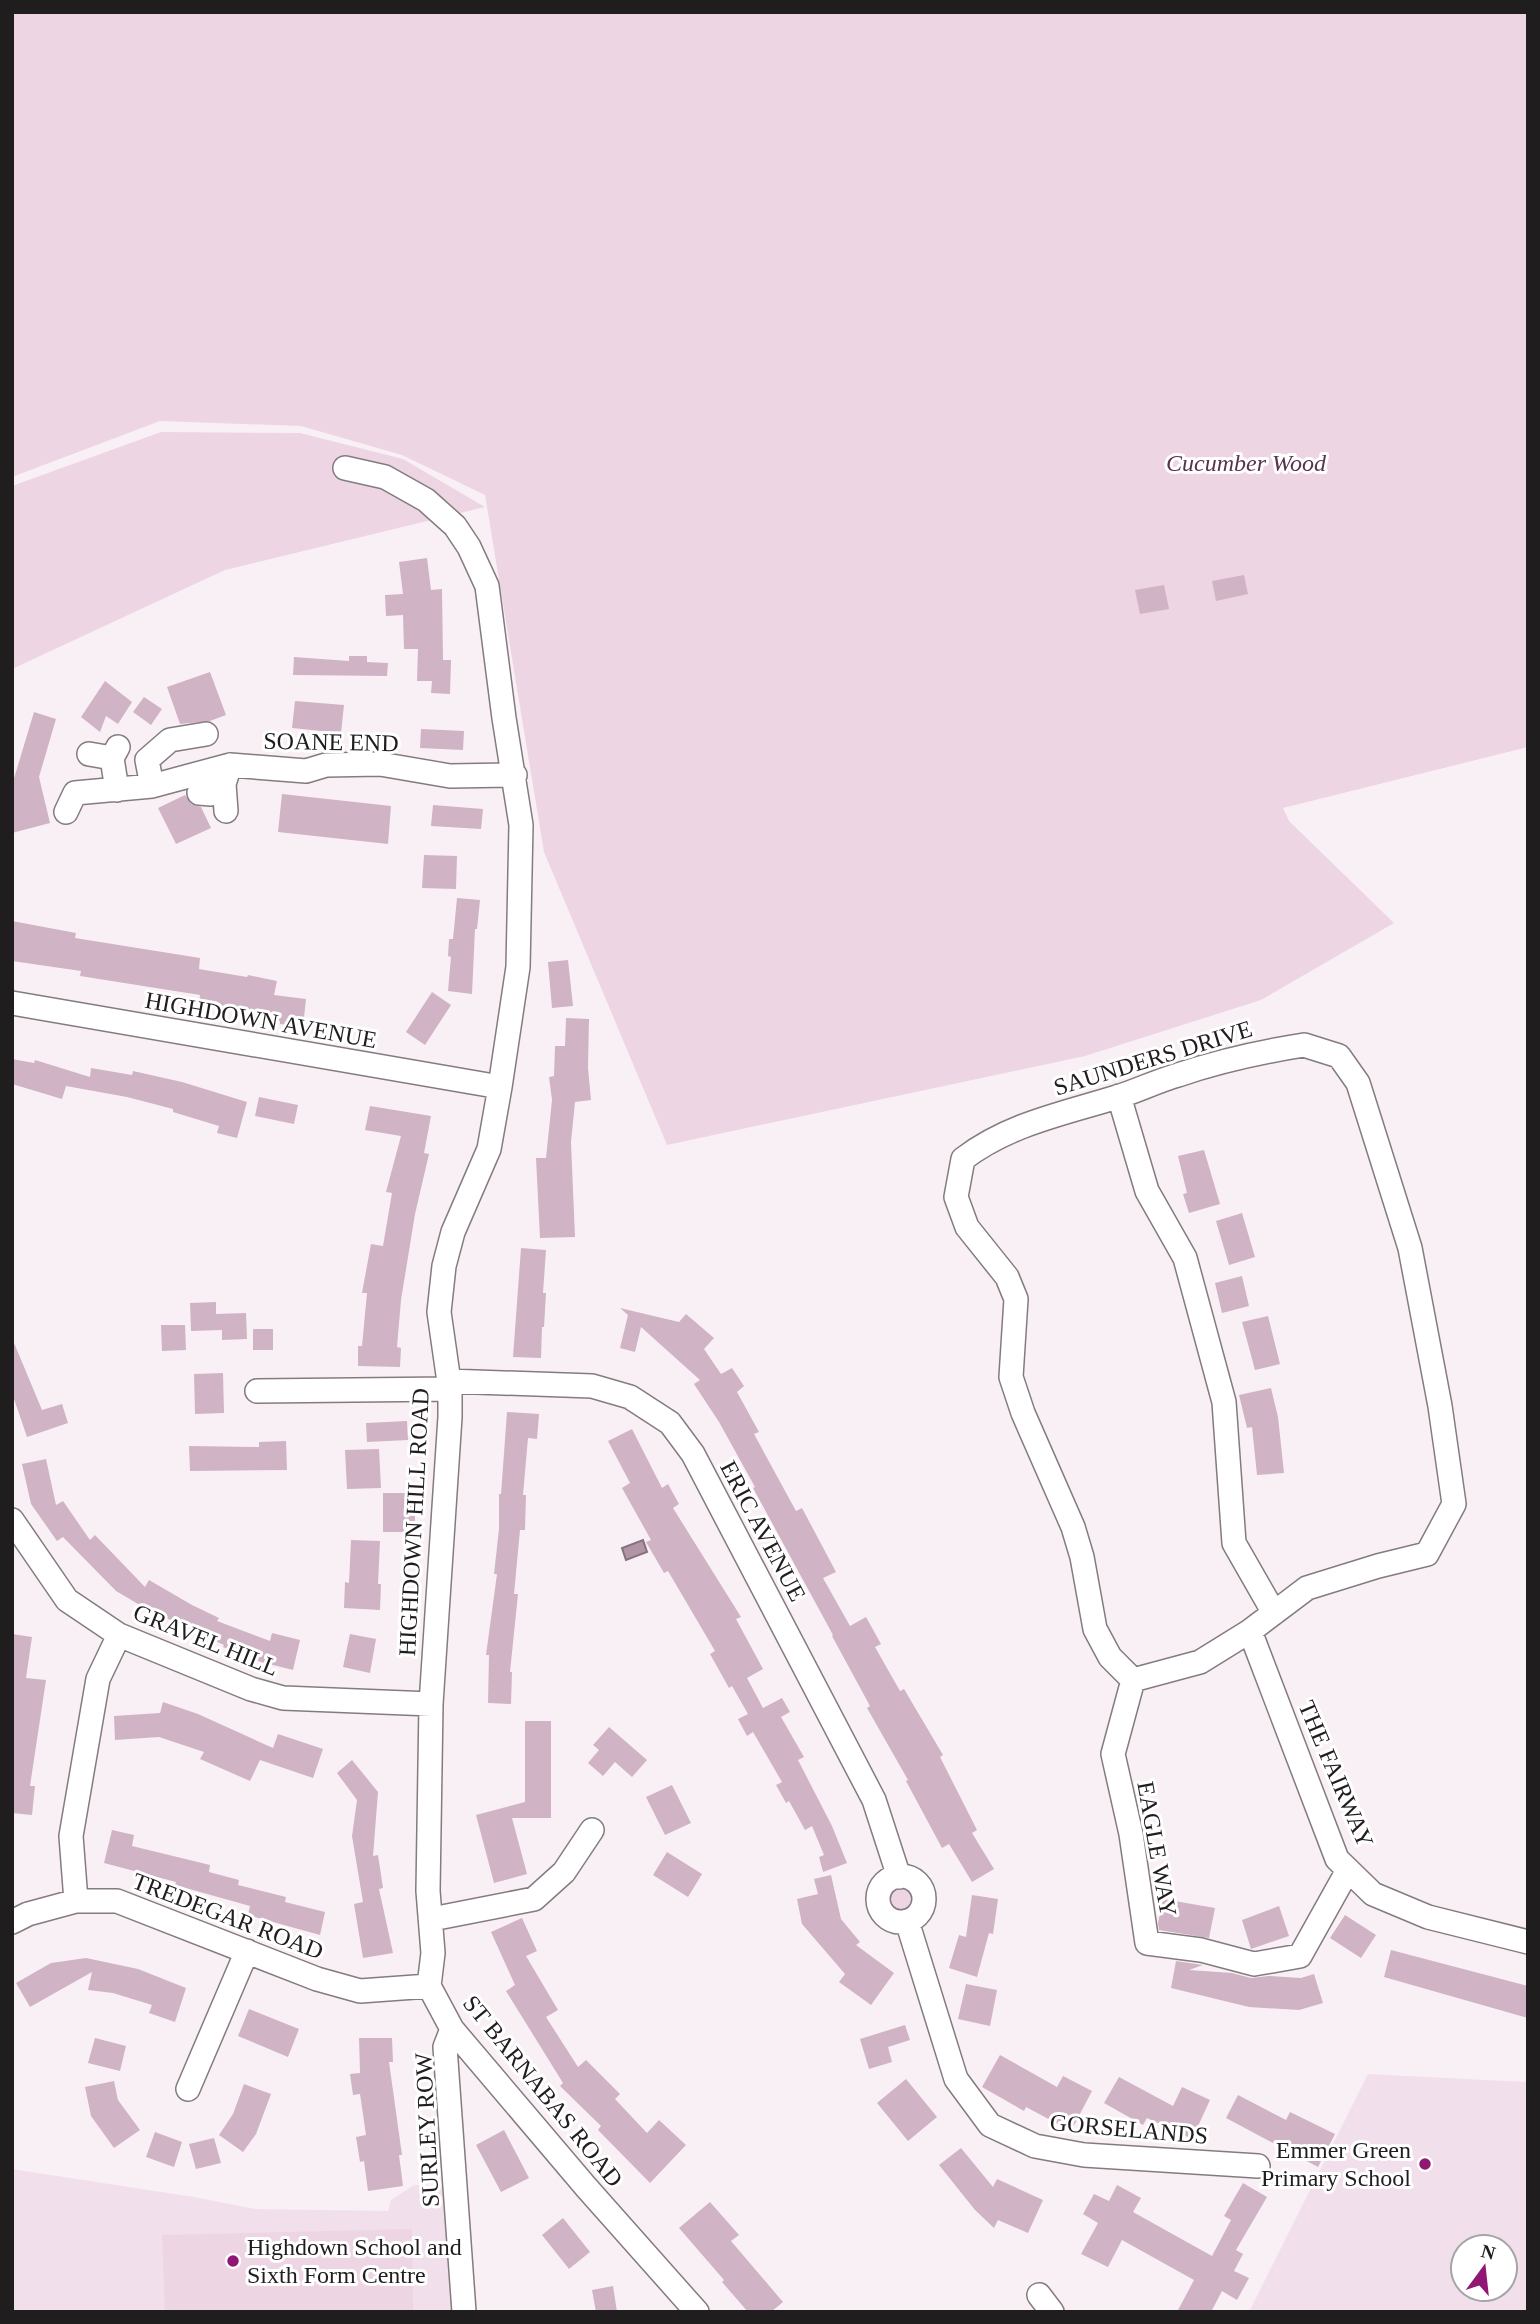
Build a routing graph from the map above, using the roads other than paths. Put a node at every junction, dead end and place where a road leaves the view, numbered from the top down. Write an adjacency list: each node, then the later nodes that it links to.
1 (345, 468): 5 (street, HIGHDOWN HILL ROAD)
2 (206, 734): 6 (street)
3 (106, 753): 7 (street)
4 (227, 775): 5 (street, SOANE END); 6 (street, SOANE END); 8 (street, SOANE END); 9 (street)
5 (515, 775): 12 (street, HIGHDOWN HILL ROAD)
6 (152, 786): 7 (street, SOANE END)
7 (117, 790): 10 (street, SOANE END)
8 (200, 793)
9 (226, 811)
10 (66, 812)
11 (12, 1003): 12 (street, HIGHDOWN AVENUE)
12 (500, 1087): 14 (street, HIGHDOWN HILL ROAD)
13 (1119, 1096): 17 (street); 17 (street, SAUNDERS DRIVE); 20 (street, SAUNDERS DRIVE)
14 (449, 1385): 15 (street, ERIC AVENUE); 21 (street, HIGHDOWN HILL ROAD); 24 (street, ERIC AVENUE)
15 (257, 1391)
16 (12, 1520): 19 (street, GRAVEL HILL)
17 (1274, 1613): 18 (street, SAUNDERS DRIVE)
18 (1250, 1631): 20 (street, SAUNDERS DRIVE); 23 (street, THE FAIRWAY)
19 (119, 1634): 21 (street, GRAVEL HILL); 25 (street)
20 (1133, 1680): 23 (street, EAGLE WAY)
21 (431, 1704): 26 (street, ST BARNABAS ROAD)
22 (592, 1830): 26 (street)
23 (1348, 1870): 29 (street, THE FAIRWAY)
24 (899, 1877): 27 (street); 27 (street)
25 (76, 1900): 28 (street, TREDEGAR ROAD); 30 (street, TREDEGAR ROAD)
26 (432, 1919): 31 (street, ST BARNABAS ROAD)
27 (907, 1921): 34 (street, GORSELANDS)
28 (12, 1922)
29 (1528, 1942)
30 (247, 1951): 31 (street, TREDEGAR ROAD); 33 (street)
31 (429, 1986): 32 (street, ST BARNABAS ROAD)
32 (453, 2029): 35 (street, SURLEY ROW); 36 (street, ST BARNABAS ROAD)
33 (188, 2089)
34 (1258, 2166)
35 (464, 2312)
36 (697, 2312)

